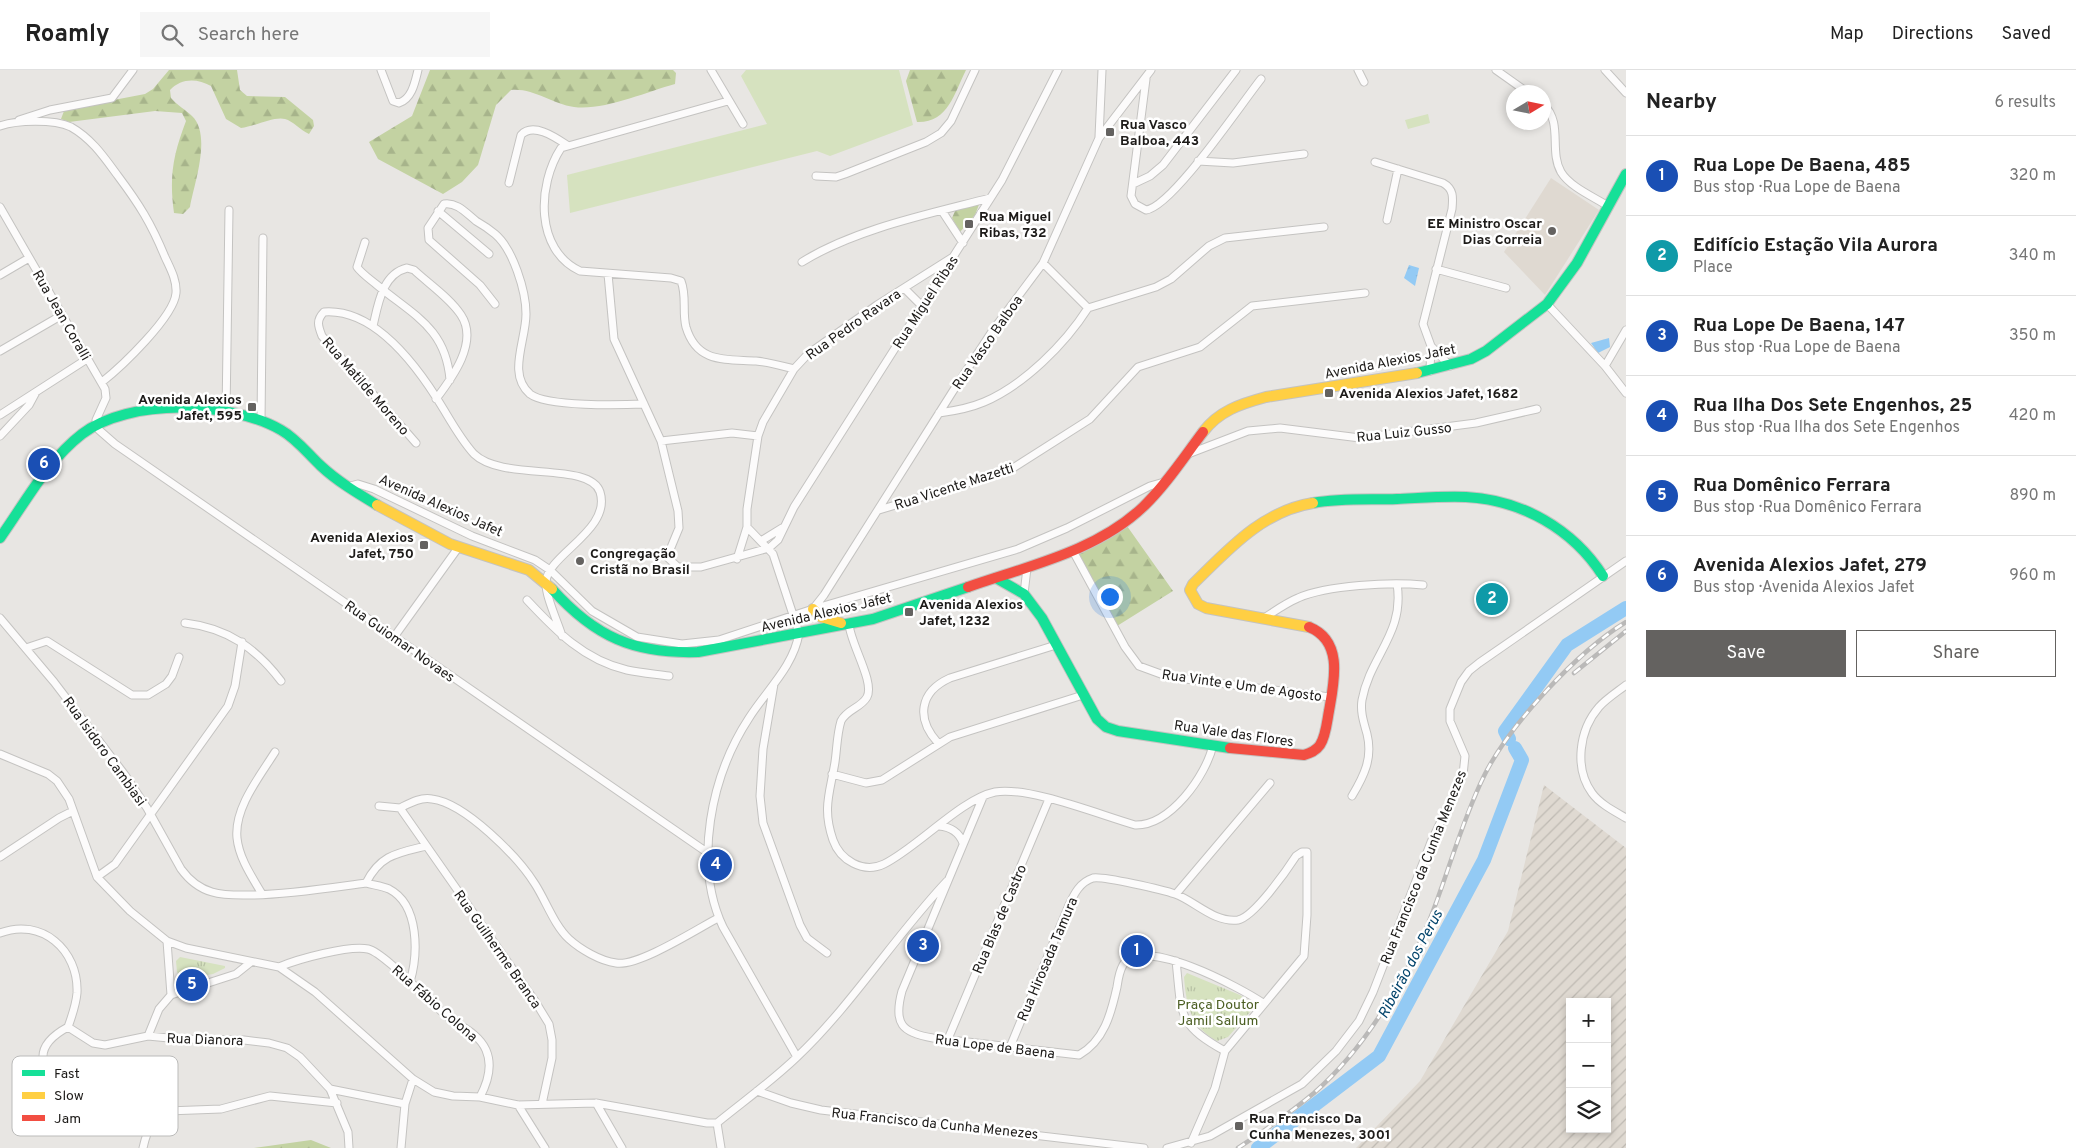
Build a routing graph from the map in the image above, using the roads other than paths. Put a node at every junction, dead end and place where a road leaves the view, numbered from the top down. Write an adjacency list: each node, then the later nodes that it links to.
1 (133, 70): 20 (street)
2 (382, 70): 3 (street)
3 (418, 70)
4 (711, 70): 18 (street)
5 (975, 70): 30 (street)
6 (1058, 70): 33 (street, Rua Miguel Ribas)
7 (1102, 70): 23 (street)
8 (1151, 70): 13 (street, Rua Vasco Balboa)
9 (1236, 70): 32 (street)
10 (1358, 70): 15 (street)
11 (1605, 70): 17 (street)
12 (1500, 71): 16 (street)
13 (1146, 79): 23 (street, Rua Vasco Balboa); 32 (street)
14 (1261, 79): 26 (street)
15 (1364, 82)
16 (1518, 85)
17 (1626, 92)
18 (728, 101): 21 (street); 24 (street)
19 (1551, 116): 34 (street)
20 (19, 121): 22 (street); 71 (street)
21 (743, 124)
22 (0, 126)
23 (1099, 138): 48 (street, Rua Vasco Balboa)
24 (567, 145): 31 (street); 50 (street)
25 (1304, 154): 26 (street)
26 (1198, 161): 32 (street)
27 (1375, 162): 28 (street)
28 (1398, 169): 39 (street); 49 (street)
29 (1626, 174): 34 (main road, Avenida Alexios Jafet)
30 (816, 176)
31 (509, 184)
32 (1133, 184)
33 (990, 198): 38 (street); 43 (street, Rua Miguel Ribas)
34 (1608, 206): 57 (main road, Avenida Alexios Jafet)
35 (0, 207): 46 (street, Rua Jean Coralli)
36 (229, 210): 78 (street)
37 (438, 211): 44 (street); 56 (street); 75 (street)
38 (942, 211): 43 (street); 47 (street)
39 (1387, 220)
40 (1324, 227): 59 (street)
41 (263, 238): 80 (street)
42 (365, 242): 54 (street)
43 (963, 243): 45 (street, Rua Miguel Ribas)
44 (489, 254)
45 (955, 256): 52 (street, Rua Pedro Ravara); 58 (street, Rua Miguel Ribas)
46 (30, 258): 51 (street); 60 (street, Rua Jean Coralli)
47 (802, 262)
48 (1043, 263): 59 (street); 77 (street, Rua Vasco Balboa)
49 (1436, 269): 53 (street); 63 (street)
50 (608, 274): 68 (street); 75 (street)
51 (0, 275)
52 (904, 288): 58 (street, Rua Pedro Ravara); 68 (street, Rua Pedro Ravara)
53 (1506, 288)
54 (382, 289): 61 (street); 70 (street); 70 (street)
55 (1365, 293): 89 (street, Rua Vicente Mazetti)
56 (495, 304)
57 (1547, 304): 66 (main road, Avenida Alexios Jafet); 67 (street)
58 (921, 305): 91 (street, Rua Miguel Ribas)
59 (1088, 308): 77 (street)
60 (62, 316): 64 (street); 65 (street, Rua Jean Coralli)
61 (373, 326): 74 (street, Rua Matilde Moreno); 85 (street, Rua Matilde Moreno)
62 (1626, 330): 67 (street)
63 (1431, 346): 66 (street); 69 (street)
64 (0, 351)
65 (87, 358): 71 (street, Rua Jean Coralli); 72 (street)
66 (1450, 366): 69 (main road, Avenida Alexios Jafet)
67 (1606, 366): 73 (street)
68 (794, 369): 83 (street, Rua Pedro Ravara)
69 (1430, 370): 86 (main road, Avenida Alexios Jafet)
70 (450, 381): 74 (street)
71 (102, 382): 81 (street)
72 (36, 392): 79 (street); 82 (street)
73 (1626, 393)
74 (436, 399): 100 (street, Rua Matilde Moreno)
75 (644, 404): 84 (street)
76 (1537, 408): 86 (street, Rua Luiz Gusso)
77 (939, 413): 89 (street, Rua Vasco Balboa)
78 (226, 414): 80 (main road, Avenida Alexios Jafet); 81 (main road, Avenida Alexios Jafet)
79 (0, 415)
80 (261, 422): 88 (main road, Avenida Alexios Jafet)
81 (97, 425): 92 (main road, Avenida Alexios Jafet); 116 (street, Rua Guiomar Novaes)
82 (0, 436)
83 (758, 436): 84 (street); 90 (street, Rua Pedro Ravara)
84 (662, 441): 97 (street)
85 (416, 443)
86 (1185, 455): 87 (main road, Avenida Alexios Jafet)
87 (1164, 482): 96 (main road, Avenida Alexios Jafet); 108 (street, Avenida Alexios Jafet)
88 (346, 487): 94 (main road, Avenida Alexios Jafet); 100 (street, Avenida Alexios Jafet)
89 (879, 510): 108 (street, Rua Vasco Balboa)
90 (747, 527): 93 (street); 97 (street)
91 (783, 528): 93 (street, Rua Miguel Ribas); 95 (street, Rua Miguel Ribas)
92 (0, 538)
93 (761, 540): 95 (street)
94 (458, 548): 103 (main road, Avenida Alexios Jafet); 116 (street)
95 (769, 548): 97 (street); 109 (street)
96 (1073, 551): 99 (main road, Avenida Alexios Jafet); 126 (street, Rua Vinte e Um de Agosto)
97 (737, 559)
98 (1626, 561): 101 (street, Rua Francisco da Cunha Menezes)
99 (1027, 568): 102 (main road, Avenida Alexios Jafet); 106 (street)
100 (550, 570): 103 (street); 109 (street, Avenida Alexios Jafet)
101 (1603, 576): 111 (main road, Rua Vale das Flores); 180 (street, Rua Francisco da Cunha Menezes)
102 (996, 578): 106 (main road, Rua Vale das Flores); 113 (main road, Avenida Alexios Jafet)
103 (546, 581): 114 (main road, Avenida Alexios Jafet); 115 (street)
104 (1396, 584): 105 (street); 111 (street); 133 (street)
105 (1424, 585)
106 (1024, 594): 118 (main road, Rua Vale das Flores)
107 (527, 600): 115 (street)
108 (813, 609): 109 (street, Avenida Alexios Jafet); 113 (main road)
109 (794, 615): 114 (street)
110 (0, 618): 119 (street, Rua Isidoro Cambiasi)
111 (1264, 618): 126 (main road, Rua Vale das Flores)
112 (185, 623): 117 (street)
113 (849, 624): 114 (main road, Avenida Alexios Jafet); 131 (street)
114 (799, 633): 123 (street)
115 (562, 636): 121 (street)
116 (394, 638): 144 (street, Rua Guiomar Novaes)
117 (242, 642): 122 (street); 139 (street)
118 (1056, 646): 125 (main road, Rua Vale das Flores); 127 (street)
119 (26, 648): 120 (street); 139 (street, Rua Isidoro Cambiasi)
120 (179, 658)
121 (669, 676)
122 (281, 681)
123 (774, 683): 144 (street); 154 (street)
124 (1626, 686): 140 (street)
125 (1083, 695): 127 (street); 128 (main road, Rua Vale das Flores)
126 (1330, 697): 128 (main road, Rua Vale das Flores)
127 (938, 743): 131 (street)
128 (1213, 745): 135 (street)
129 (275, 752): 149 (street)
130 (0, 754): 138 (street)
131 (832, 774): 141 (street)
132 (1270, 783): 150 (street)
133 (1352, 796)
134 (983, 797): 135 (street); 141 (street); 142 (street, Rua Lope de Baena)
135 (1049, 799): 163 (street, Rua Blas de Castro)
136 (379, 806): 137 (street)
137 (400, 808): 143 (street, Rua Guilherme Branca); 151 (street)
138 (73, 811): 145 (street); 146 (street)
139 (150, 814): 146 (street); 149 (street, Rua Isidoro Cambiasi)
140 (1626, 818)
141 (938, 826): 142 (street)
142 (963, 843): 147 (street, Rua Lope de Baena)
143 (426, 846): 148 (street); 175 (street, Rua Guilherme Branca)
144 (708, 853): 151 (street)
145 (0, 857)
146 (97, 877): 153 (street)
147 (950, 878): 163 (street, Rua Lope de Baena); 167 (street)
148 (366, 883): 149 (street, Rua Isidoro Cambiasi); 158 (street)
149 (262, 894)
150 (1176, 894): 160 (street, Rua Hirosada Tamura); 164 (street, Rua Hirosada Tamura)
151 (718, 918): 167 (street)
152 (0, 932): 161 (street)
153 (167, 941): 156 (street); 159 (street)
154 (827, 953)
155 (1176, 961): 160 (street, Rua Lope de Baena); 164 (street, Rua Lope de Baena); 165 (street)
156 (251, 962): 157 (street); 159 (street)
157 (279, 967): 158 (street, Rua Fábio Colona); 168 (street)
158 (410, 982): 171 (street, Rua Fábio Colona)
159 (170, 995): 162 (street)
160 (1263, 1003): 165 (street)
161 (68, 1027): 162 (street, Rua Dianora); 166 (street)
162 (148, 1036): 169 (street, Rua Dianora)
163 (948, 1039): 164 (street, Rua Lope de Baena)
164 (1010, 1047)
165 (1225, 1051): 180 (street)
166 (42, 1056)
167 (797, 1057): 170 (street)
168 (413, 1079): 171 (street); 174 (street)
169 (330, 1088): 172 (street, Rua Dianora); 174 (street)
170 (757, 1091): 178 (street); 187 (street, Rua Francisco da Cunha Menezes)
171 (480, 1097): 176 (street)
172 (337, 1103): 177 (street); 182 (street, Rua Dianora)
173 (596, 1103): 175 (street); 178 (street); 185 (street)
174 (406, 1104): 183 (street)
175 (542, 1104): 176 (street)
176 (518, 1105): 184 (street)
177 (178, 1112)
178 (717, 1122): 186 (street)
179 (147, 1136): 181 (street)
180 (1191, 1143): 188 (street, Rua Francisco da Cunha Menezes)
181 (143, 1148)
182 (350, 1148)
183 (401, 1148)
184 (545, 1148)
185 (622, 1148)
186 (721, 1148)
187 (1144, 1148)
188 (1167, 1148)

